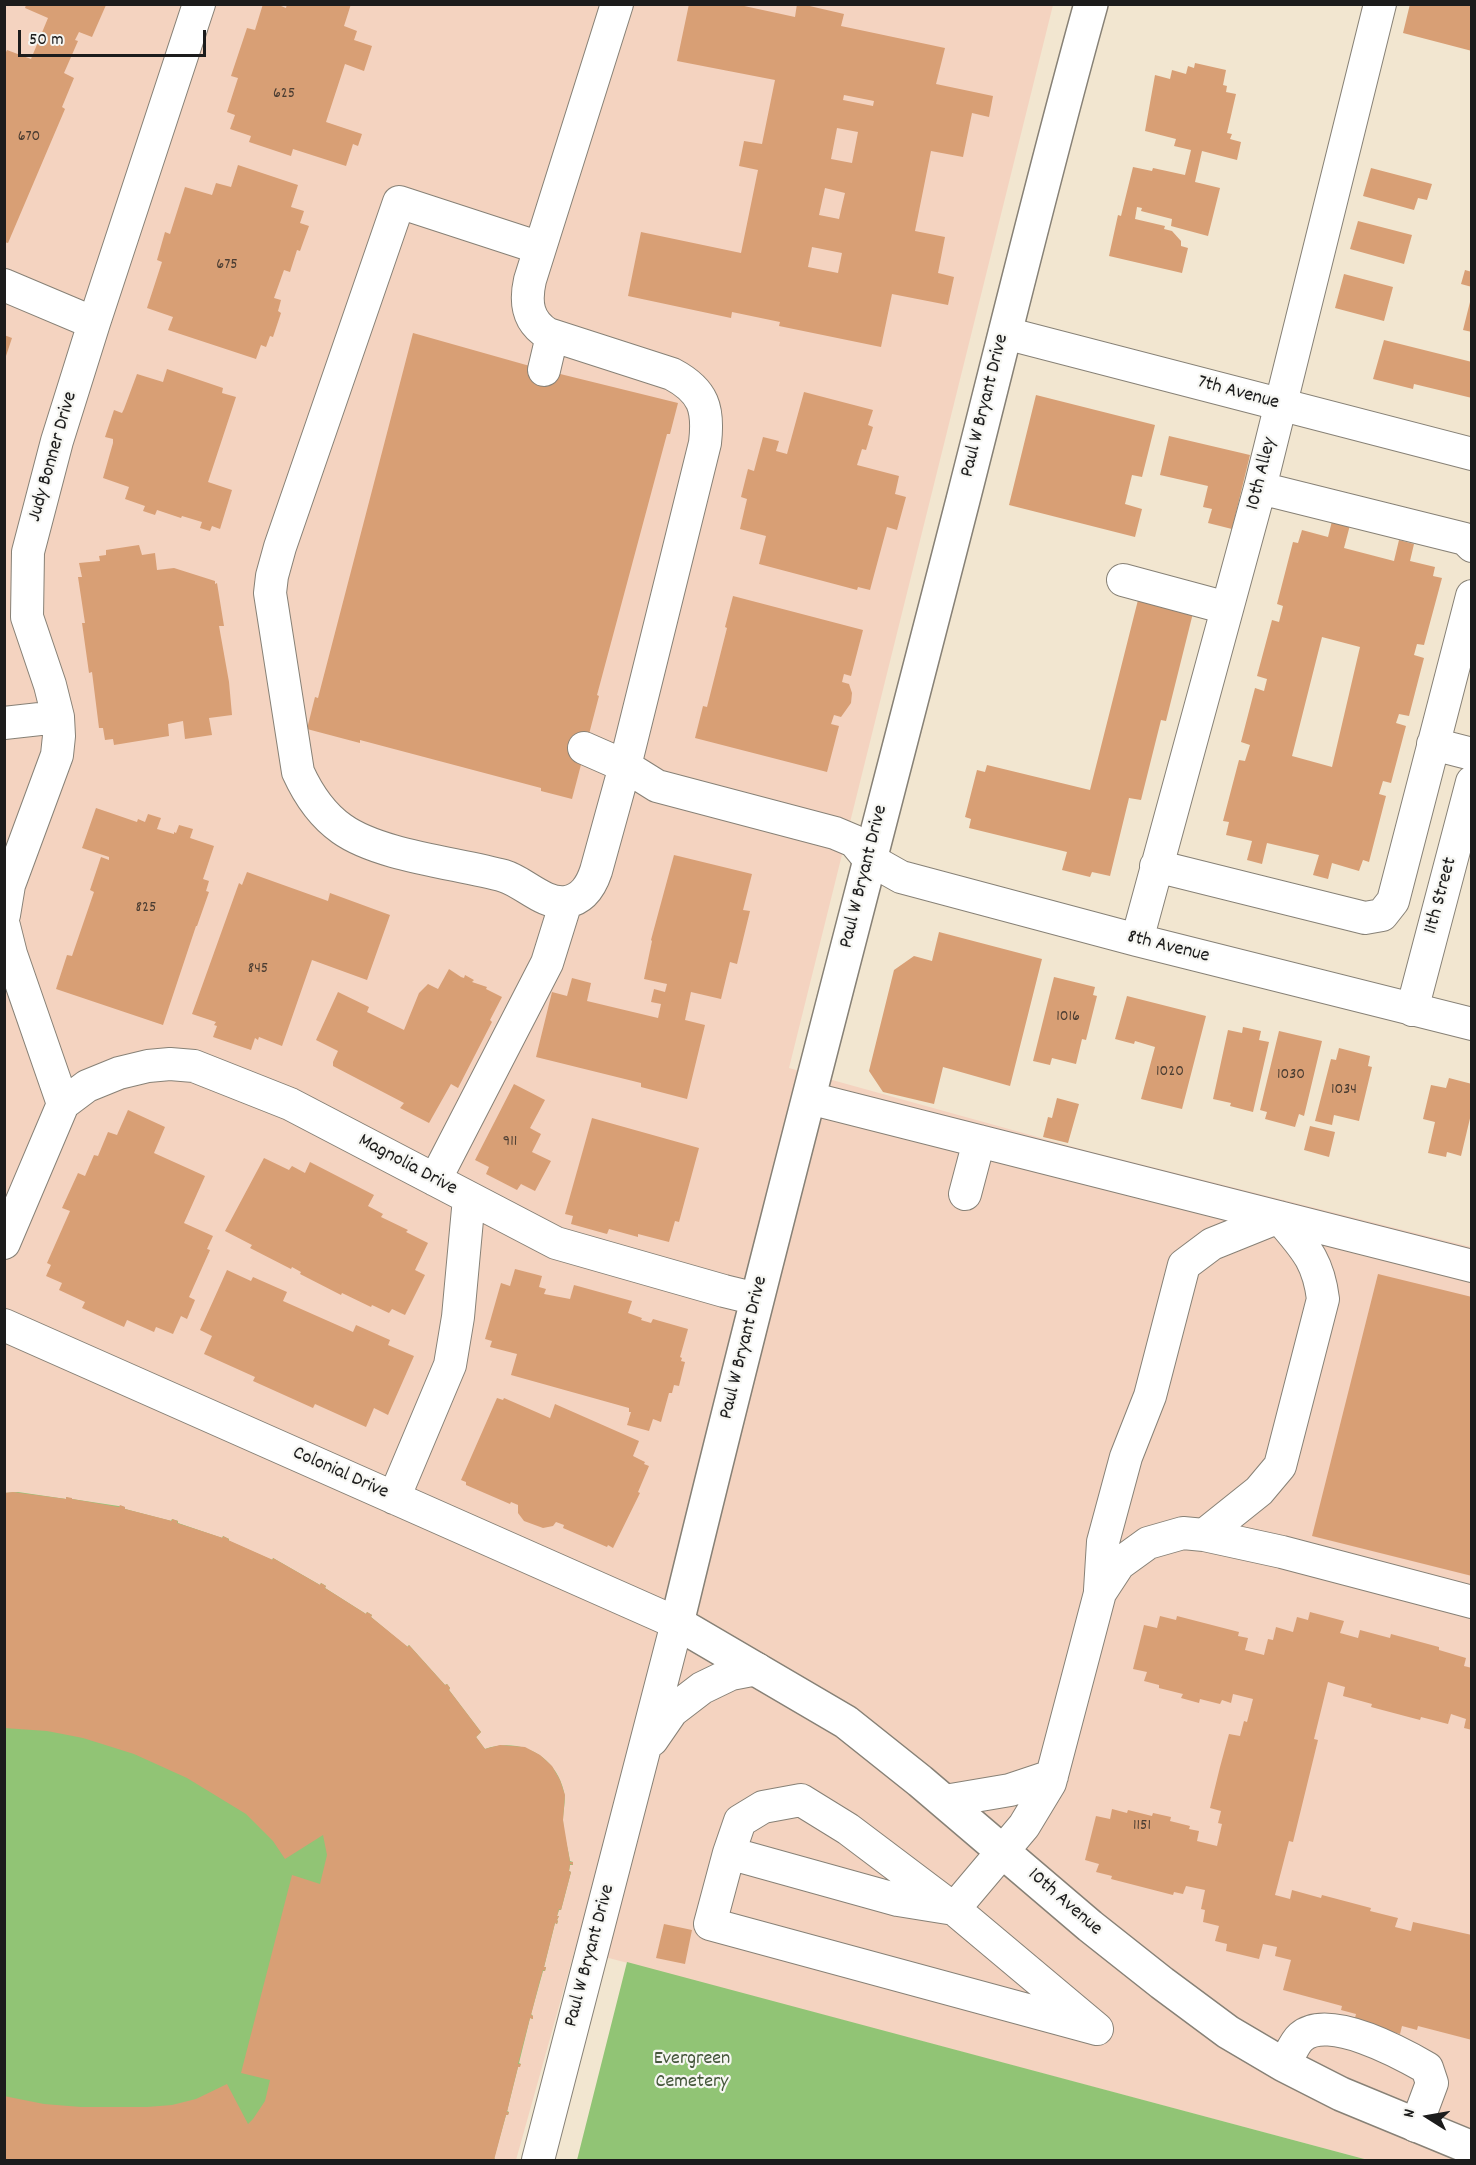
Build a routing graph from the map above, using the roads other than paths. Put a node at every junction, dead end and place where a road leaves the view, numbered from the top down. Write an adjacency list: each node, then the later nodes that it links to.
1 (199, 4): 7 (street, Judy Bonner Drive)
2 (617, 4): 5 (street)
3 (1091, 4): 8 (main road, Paul W Bryant Drive)
4 (1380, 4): 11 (street, 10th Alley)
5 (540, 248): 9 (street); 27 (street)
6 (4, 285): 7 (street)
7 (94, 323): 18 (street, Judy Bonner Drive)
8 (1005, 333): 11 (street, 7th Avenue); 25 (main road, Paul W Bryant Drive)
9 (552, 336): 10 (street); 23 (street)
10 (544, 370)
11 (1280, 405): 12 (street, 7th Avenue); 13 (street, 10th Alley)
12 (1472, 454)
13 (1260, 488): 14 (street); 17 (street, 10th Alley)
14 (1472, 546)
15 (1123, 580): 17 (street)
16 (1472, 596): 20 (street)
17 (1227, 608): 26 (street, 10th Alley)
18 (58, 717): 19 (street); 28 (street, Judy Bonner Drive)
19 (4, 723)
20 (1433, 744): 22 (street); 26 (street)
21 (584, 748): 23 (street, 8th Avenue)
22 (1472, 754)
23 (625, 766): 25 (street, 8th Avenue); 27 (street)
24 (1472, 782): 31 (street, 11th Street)
25 (869, 860): 30 (street, 8th Avenue); 33 (main road, Paul W Bryant Drive)
26 (1156, 866): 30 (street, 10th Alley)
27 (566, 902): 36 (street)
28 (4, 915)
29 (4, 926): 34 (street)
30 (1137, 940): 31 (street, 8th Avenue)
31 (1412, 1010): 32 (street, 8th Avenue)
32 (1472, 1024)
33 (809, 1098): 35 (street); 42 (main road, Paul W Bryant Drive)
34 (63, 1104): 36 (street, Magnolia Drive); 40 (street)
35 (979, 1141): 37 (street); 39 (street)
36 (435, 1180): 38 (street, Magnolia Drive)
37 (965, 1194)
38 (468, 1198): 42 (street, Magnolia Drive); 44 (street)
39 (1279, 1217): 41 (street); 45 (street); 46 (street)
40 (4, 1243)
41 (1472, 1266)
42 (757, 1299): 48 (main road, Paul W Bryant Drive)
43 (4, 1325): 44 (street, Colonial Drive)
44 (394, 1498): 48 (street, Colonial Drive)
45 (1204, 1535): 46 (street); 47 (street)
46 (1100, 1593): 51 (street)
47 (1472, 1602)
48 (676, 1623): 49 (main road, 10th Avenue); 50 (street, Paul W Bryant Drive)
49 (757, 1669): 50 (street, Paul W Bryant Drive); 52 (main road, 10th Avenue)
50 (644, 1751): 59 (street, Paul W Bryant Drive)
51 (1052, 1776): 52 (street); 53 (street)
52 (945, 1802): 53 (main road, 10th Avenue)
53 (1004, 1851): 55 (street); 56 (main road, 10th Avenue)
54 (729, 1853): 55 (street); 55 (street); 55 (street)
55 (954, 1909)
56 (1284, 2065): 57 (main road, 10th Avenue); 57 (street)
57 (1416, 2126): 58 (main road, 10th Avenue)
58 (1472, 2148)
59 (538, 2160)

